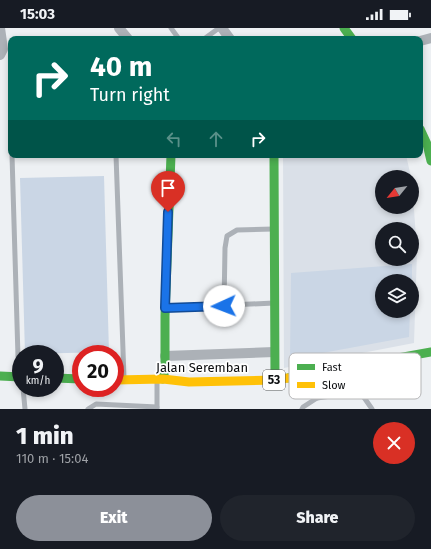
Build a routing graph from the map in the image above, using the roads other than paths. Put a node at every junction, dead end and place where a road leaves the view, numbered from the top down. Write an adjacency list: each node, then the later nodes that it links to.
1 (0, 28): 6 (street)
2 (119, 28): 4 (street)
3 (219, 28): 5 (lane)
4 (126, 36)
5 (208, 36)
6 (0, 55)
7 (423, 133): 8 (street)
8 (431, 155)
9 (12, 158): 17 (lane)
10 (116, 158): 18 (lane)
11 (171, 158): 16 (street)
12 (274, 158): 13 (street)
13 (274, 229): 14 (street); 15 (lane)
14 (274, 303): 15 (lane); 19 (street)
15 (224, 306): 16 (lane)
16 (165, 308): 22 (street)
17 (18, 345)
18 (119, 345)
19 (274, 352): 22 (street); 28 (street)
20 (431, 352): 21 (street, Jalan Seremban / 53)
21 (421, 354)
22 (165, 356): 26 (street)
23 (0, 376): 24 (street)
24 (12, 377)
25 (289, 378): 28 (street, Jalan Seremban / 53)
26 (160, 379): 27 (street, Jalan Seremban / 53); 28 (street, Jalan Seremban / 53); 32 (lane)
27 (124, 380)
28 (275, 380)
29 (24, 397): 33 (lane)
30 (315, 399): 35 (lane)
31 (364, 399): 36 (lane)
32 (157, 408): 34 (lane)
33 (25, 409)
34 (88, 409)
35 (302, 409)
36 (372, 409)

